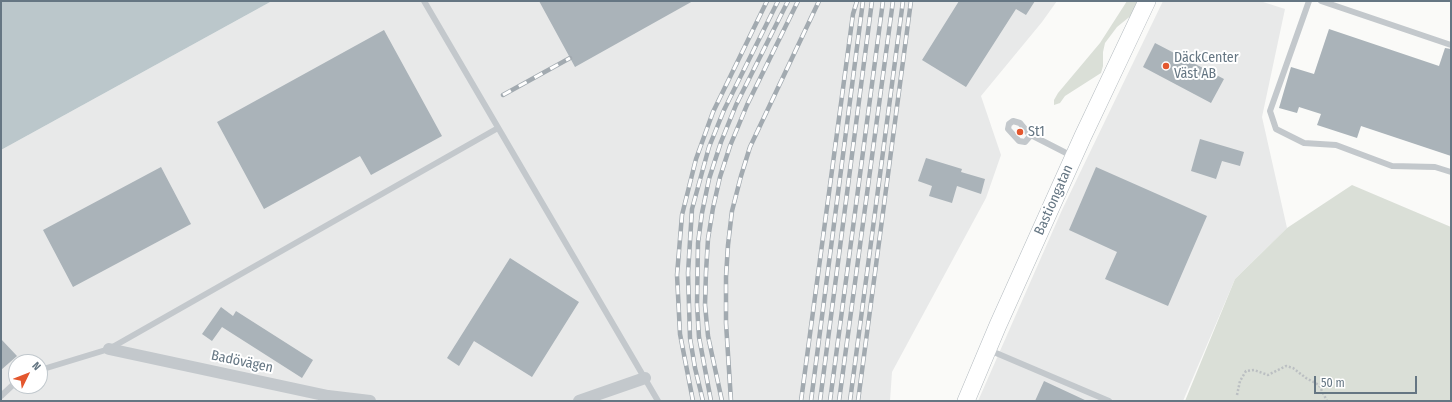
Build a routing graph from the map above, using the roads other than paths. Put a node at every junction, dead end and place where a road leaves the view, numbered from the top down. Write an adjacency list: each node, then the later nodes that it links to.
1 (424, 1): 6 (lane)
2 (1147, 1): 8 (main road, Bastiongatan)
3 (1308, 1): 9 (lane)
4 (1321, 1): 5 (lane)
5 (1451, 45)
6 (498, 128): 10 (lane); 13 (lane)
7 (1031, 135): 8 (lane)
8 (1074, 157): 11 (main road, Bastiongatan)
9 (1451, 172)
10 (109, 349): 12 (lane); 14 (street, Badövägen)
11 (988, 349): 17 (main road, Bastiongatan); 18 (lane)
12 (48, 368)
13 (645, 378): 15 (street); 16 (lane)
14 (370, 401)
15 (579, 401)
16 (658, 401)
17 (966, 401)
18 (1109, 401)

